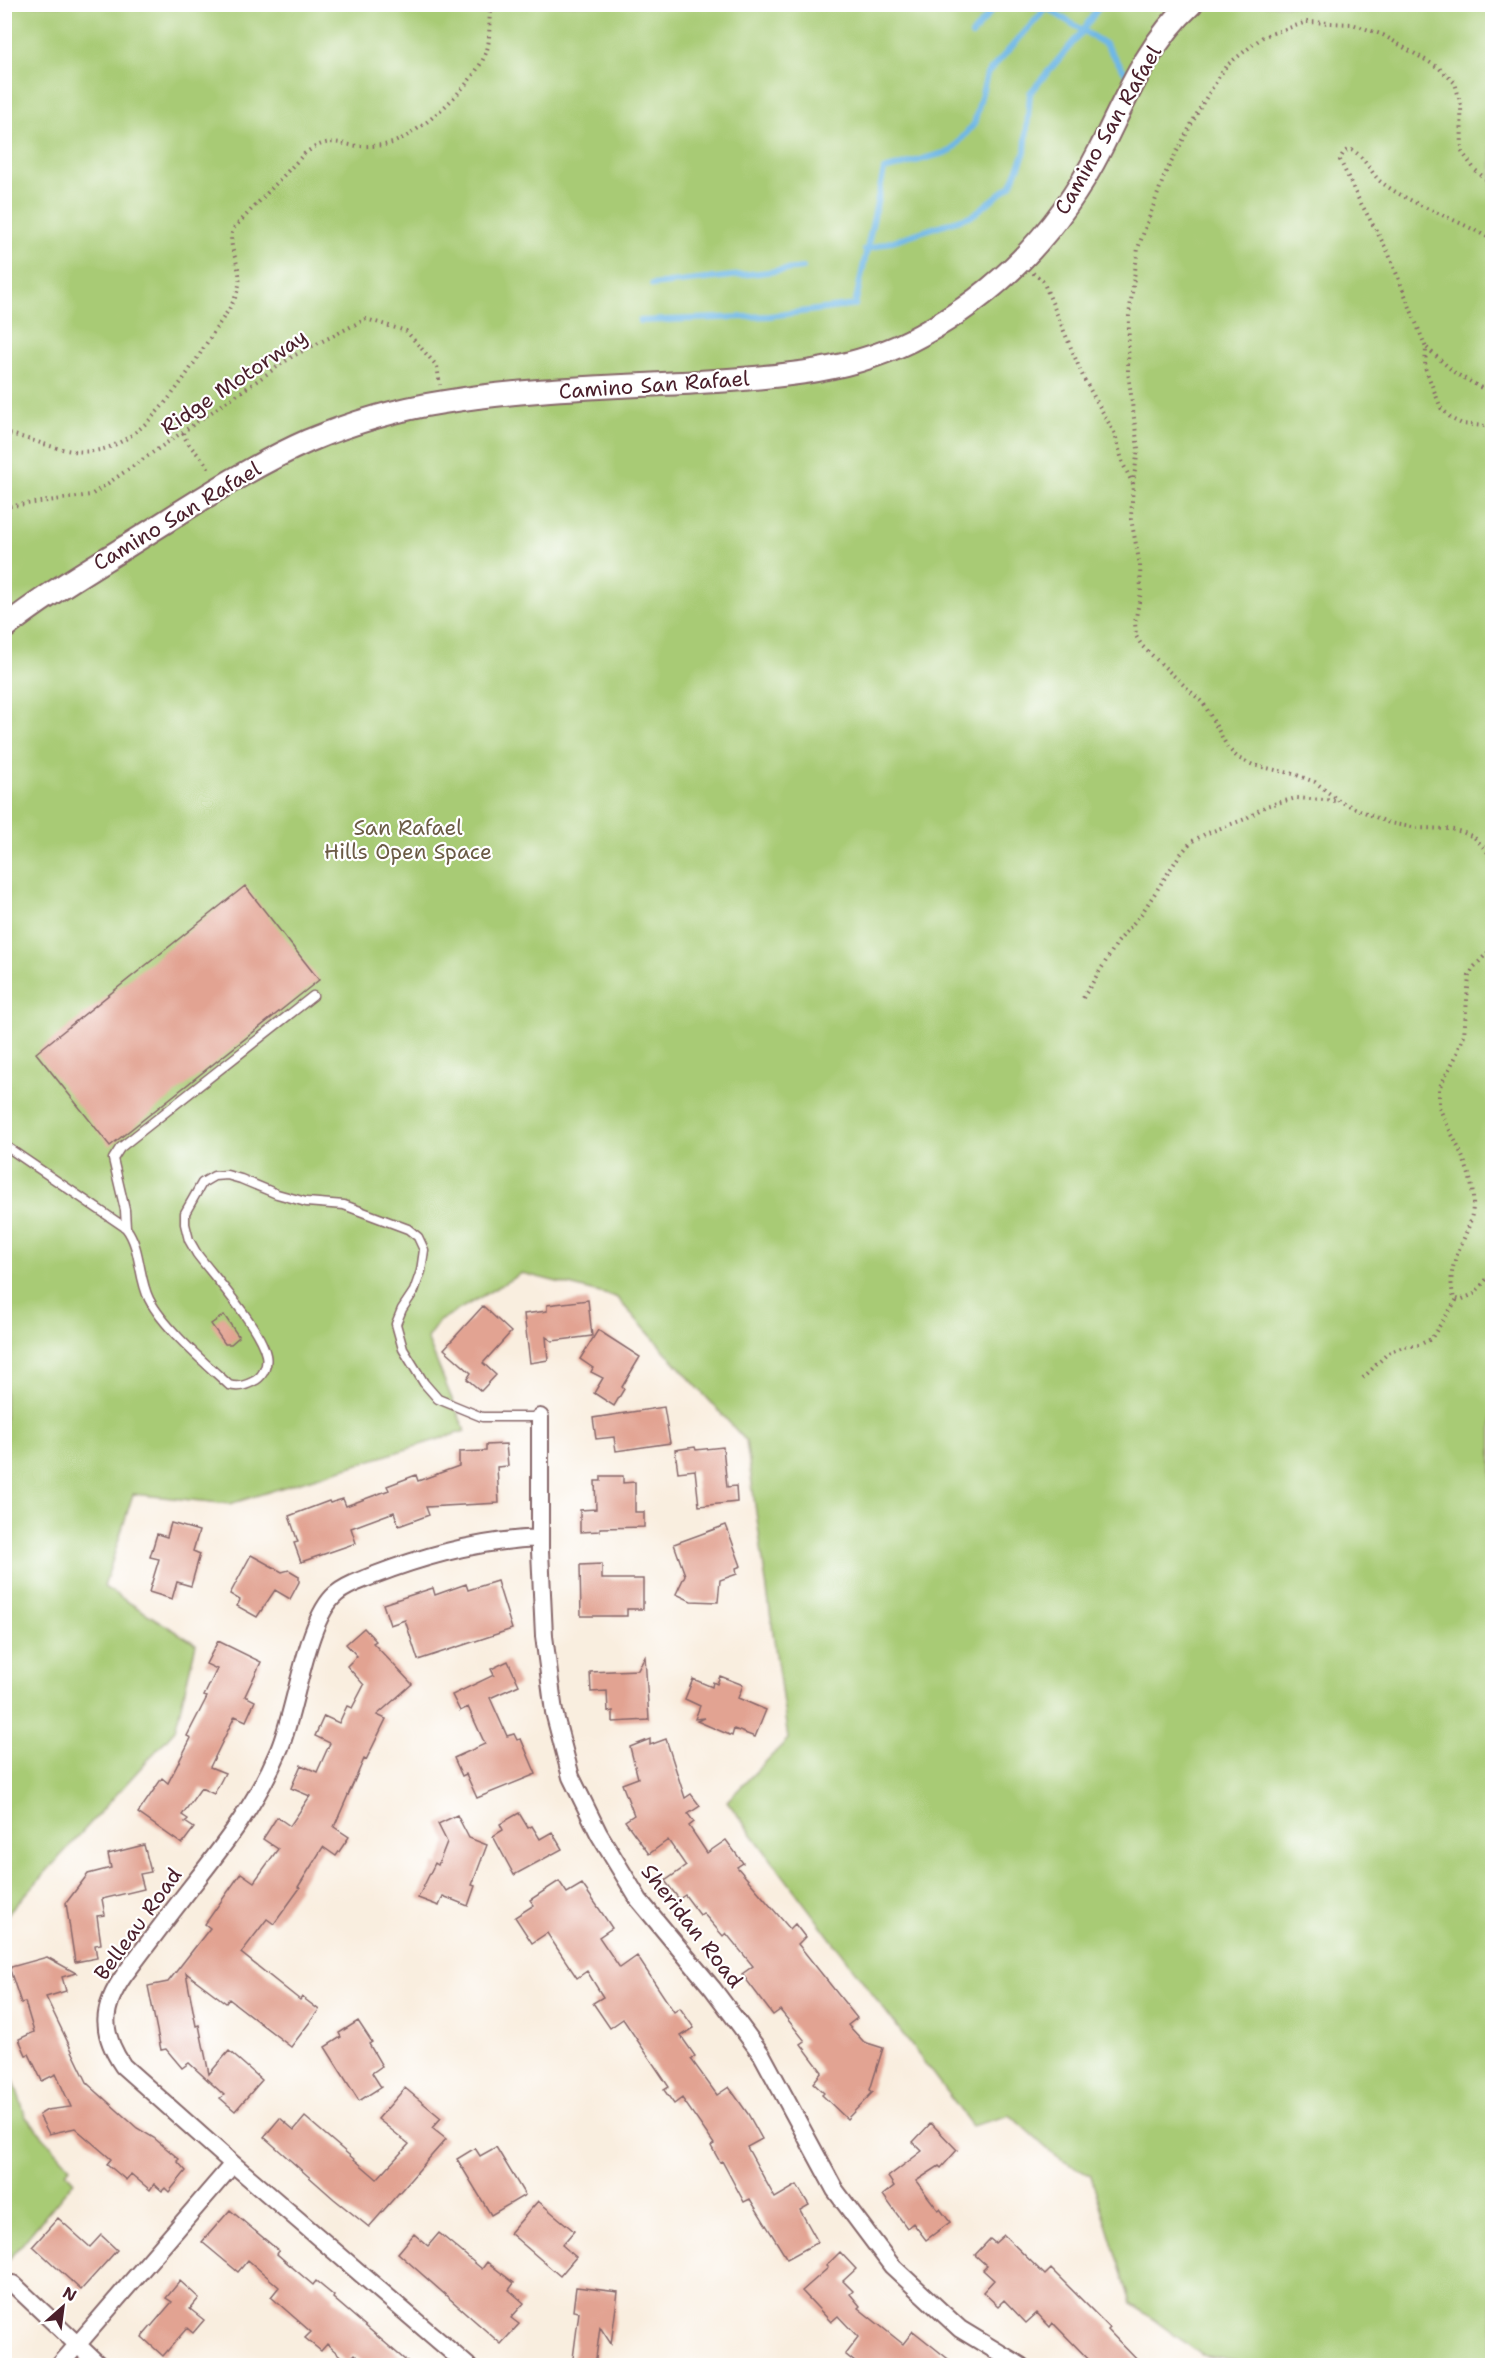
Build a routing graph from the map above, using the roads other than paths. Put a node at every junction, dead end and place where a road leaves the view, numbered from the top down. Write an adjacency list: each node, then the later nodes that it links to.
1 (1191, 4): 2 (street, Camino San Rafael)
2 (4, 628)
3 (313, 996): 5 (lane)
4 (4, 1145): 5 (lane)
5 (126, 1228): 6 (lane)
6 (540, 1417): 7 (street, Sheridan Road)
7 (540, 1538): 8 (street, Belleau Road); 14 (street, Sheridan Road)
8 (232, 2164): 10 (street); 13 (street, Belleau Road)
9 (13, 2284): 10 (street)
10 (79, 2345): 11 (street); 12 (street)
11 (60, 2366)
12 (100, 2366)
13 (468, 2366)
14 (1021, 2366)

